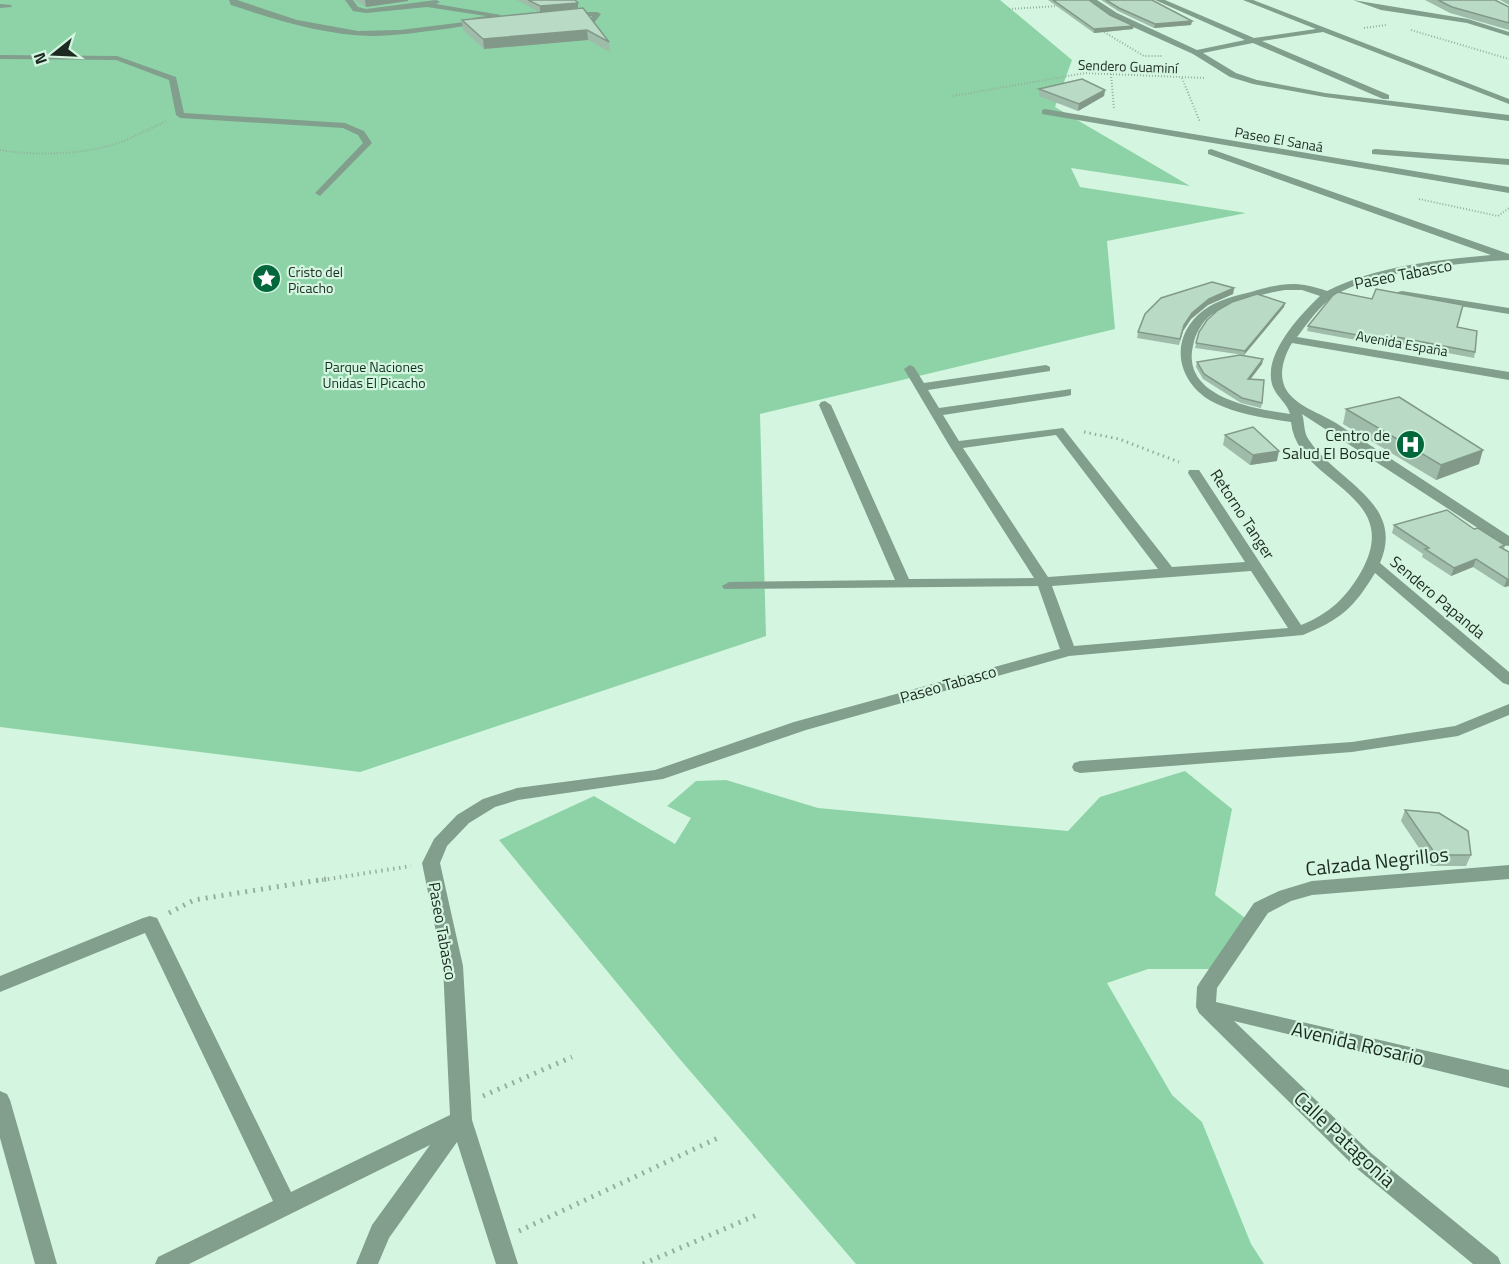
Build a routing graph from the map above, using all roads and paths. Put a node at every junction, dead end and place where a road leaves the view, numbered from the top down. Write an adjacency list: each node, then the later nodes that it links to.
1 (232, 0): 13 (street)
2 (349, 0): 8 (street)
3 (442, 0): 8 (street)
4 (1159, 0): 18 (street)
5 (1247, 0): 16 (street)
6 (1357, 0): 17 (street)
7 (1095, 2): 9 (path); 19 (street)
8 (427, 5): 13 (street)
9 (1009, 9)
10 (564, 14): 12 (street)
11 (501, 21): 13 (street)
12 (594, 21)
13 (473, 23)
14 (1392, 24): 16 (path)
15 (1403, 28): 21 (path)
16 (1327, 31): 18 (street); 26 (street)
17 (1509, 34)
18 (1255, 40): 19 (street); 27 (street)
19 (1196, 52): 23 (street)
20 (0, 57): 29 (street)
21 (1509, 59)
22 (1111, 74): 24 (path, Sendero Guaminí); 25 (path, Sendero Guaminí); 31 (path)
23 (1233, 75): 24 (path, Sendero Guaminí); 27 (street)
24 (1182, 78): 32 (path)
25 (952, 96)
26 (1509, 102)
27 (1408, 106): 30 (street)
28 (1045, 112): 31 (street, Paseo El Sanaá)
29 (180, 115): 33 (path); 38 (street)
30 (1509, 118)
31 (1116, 124): 32 (street, Paseo El Sanaá)
32 (1208, 140): 37 (street, Paseo El Sanaá)
33 (0, 150)
34 (1211, 152): 41 (street)
35 (1375, 152): 36 (street)
36 (1509, 162)
37 (1509, 190)
38 (320, 193)
39 (1419, 199): 40 (path)
40 (1509, 208)
41 (1507, 257): 42 (street, Paseo Tabasco)
42 (1346, 285): 43 (street); 45 (street, Paseo Tabasco)
43 (1369, 289)
44 (1392, 293): 46 (street)
45 (1328, 295): 47 (street, Paseo Tabasco); 54 (street)
46 (1509, 311)
47 (1289, 339): 50 (street, Avenida España); 54 (street, Paseo Tabasco)
48 (910, 369): 51 (street)
49 (1046, 369): 51 (street)
50 (1509, 376)
51 (921, 387): 55 (street)
52 (1067, 392): 55 (street)
53 (825, 405): 64 (street)
54 (1295, 411): 59 (street); 60 (street, Paseo Tabasco)
55 (936, 412): 57 (street)
56 (1059, 431): 57 (street); 58 (path, Retorno Tanger); 62 (street)
57 (956, 445): 63 (street)
58 (1194, 473): 61 (street, Retorno Tanger)
59 (1509, 542)
60 (1372, 564): 66 (street, Paseo Tabasco); 68 (street, Sendero Papanda)
61 (1255, 566): 62 (street); 66 (street, Retorno Tanger)
62 (1168, 572): 63 (street)
63 (1044, 582): 64 (street); 67 (street)
64 (904, 584): 65 (street)
65 (729, 586)
66 (1298, 632): 67 (street, Paseo Tabasco)
67 (1068, 651): 71 (street, Paseo Tabasco)
68 (1509, 680)
69 (1509, 709): 70 (street)
70 (1080, 767)
71 (431, 863): 73 (path); 79 (street, Paseo Tabasco)
72 (1509, 872): 75 (street, Calzada Negrillos)
73 (150, 923): 74 (street); 81 (street)
74 (0, 984)
75 (1206, 1007): 77 (street, Avenida Rosario); 89 (street, Calle Patagonia)
76 (572, 1057): 79 (path)
77 (1509, 1079)
78 (0, 1100): 84 (street)
79 (460, 1113): 81 (street); 83 (street, Paseo Tabasco); 86 (street)
80 (720, 1137): 83 (path)
81 (287, 1206): 85 (street)
82 (759, 1214): 88 (path)
83 (500, 1240): 87 (street, Paseo Tabasco)
84 (46, 1264)
85 (166, 1264)
86 (367, 1264)
87 (507, 1264)
88 (643, 1264)
89 (1490, 1264)

